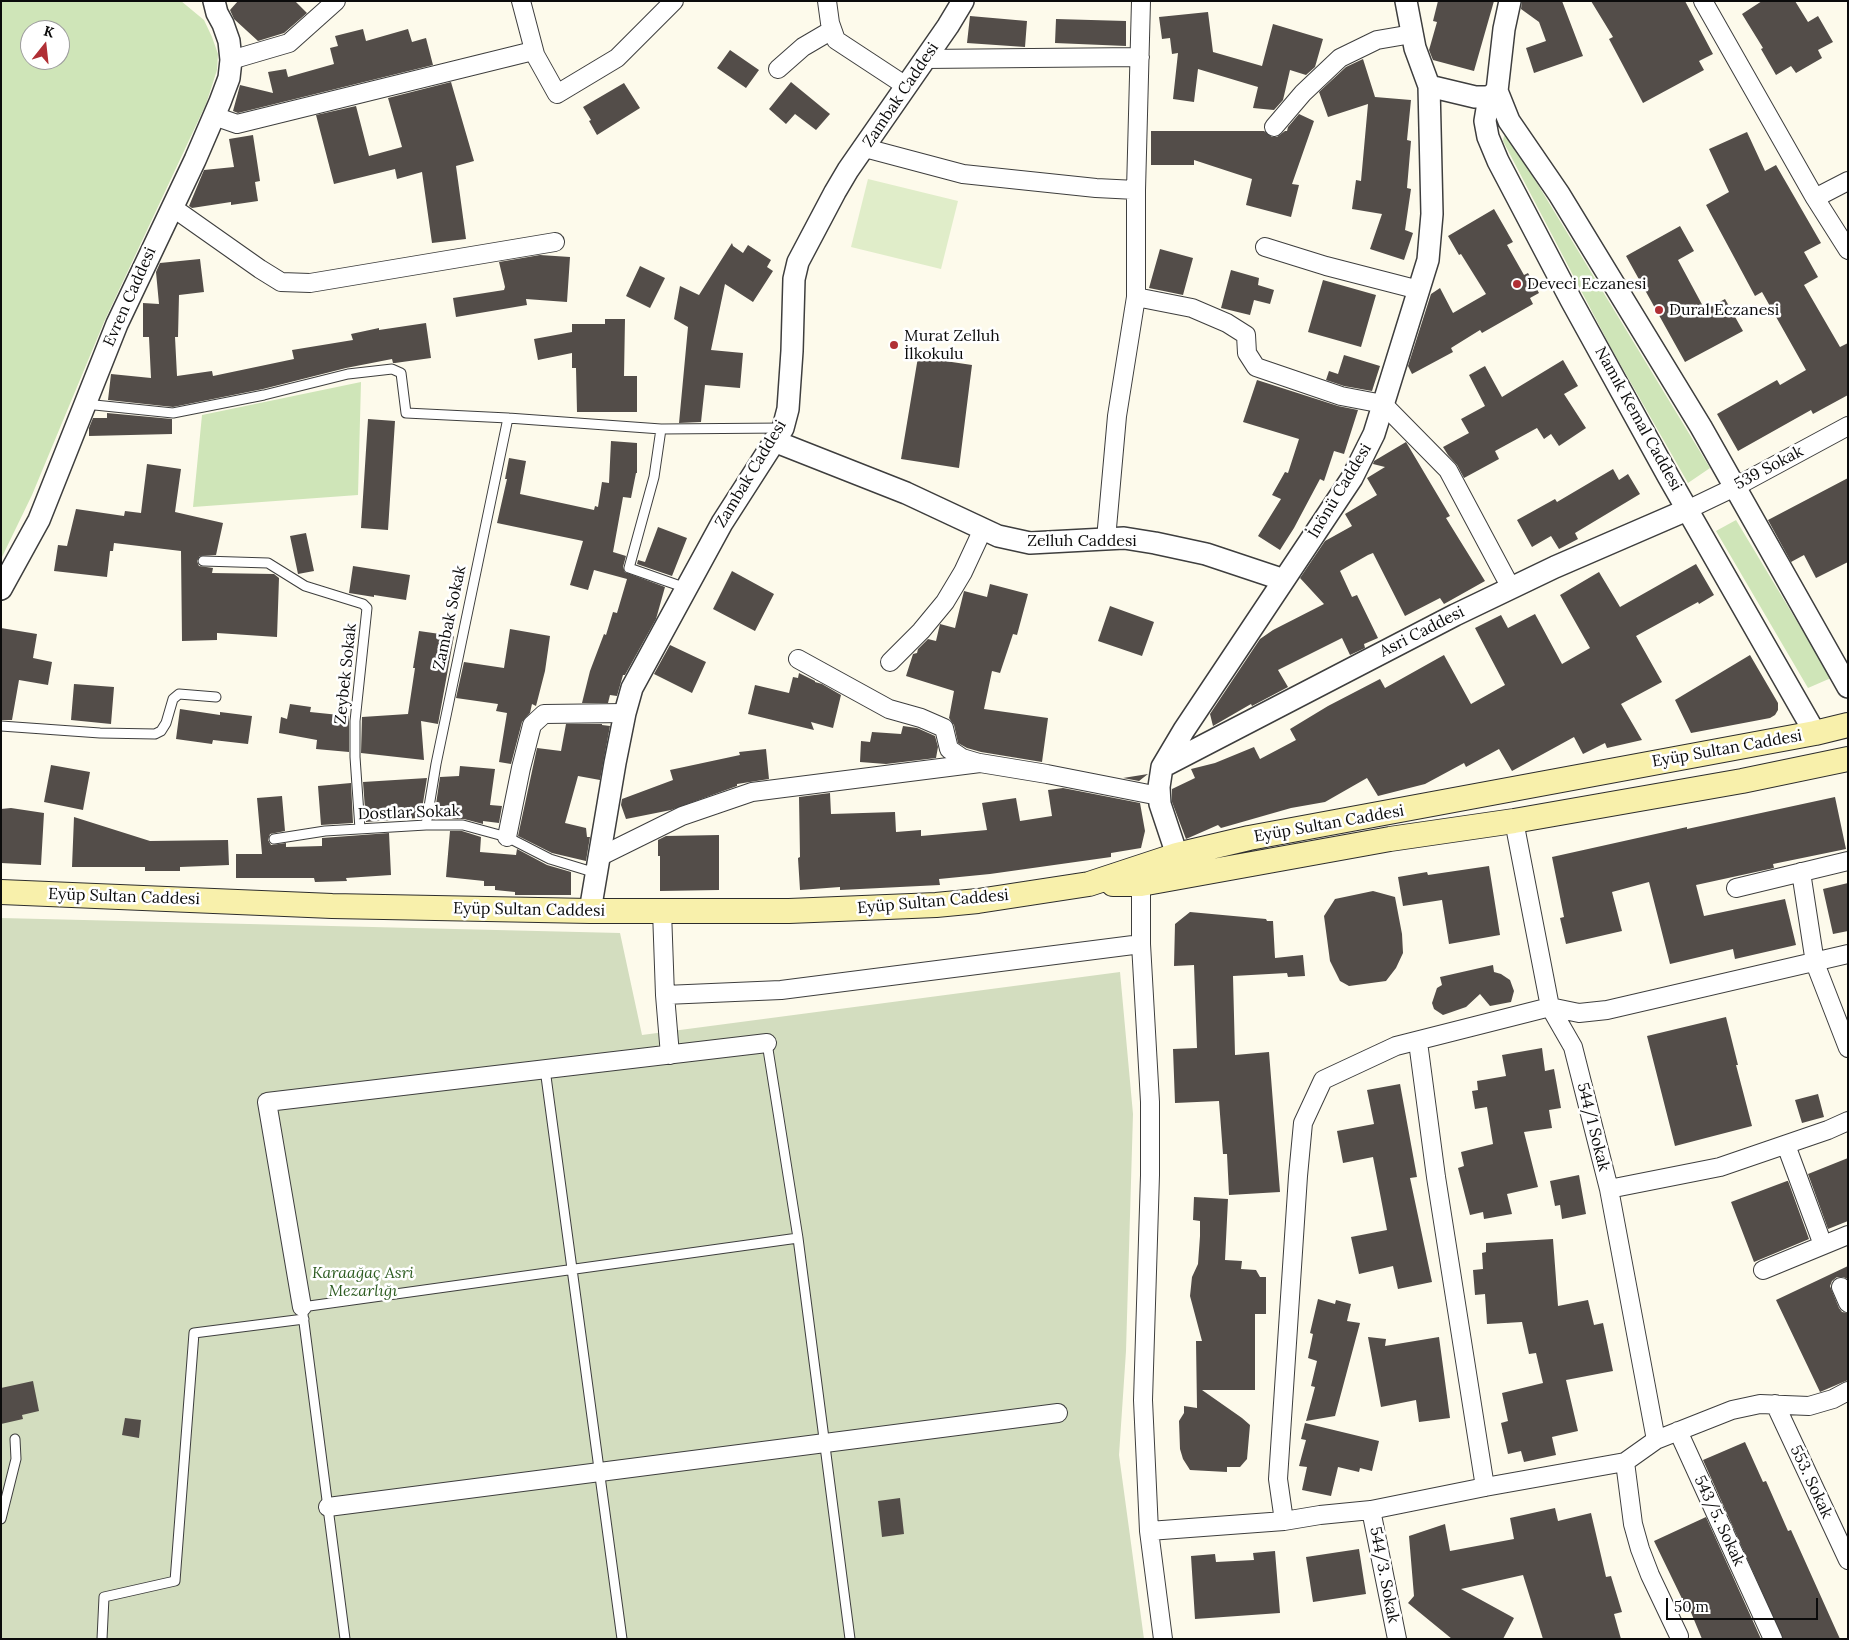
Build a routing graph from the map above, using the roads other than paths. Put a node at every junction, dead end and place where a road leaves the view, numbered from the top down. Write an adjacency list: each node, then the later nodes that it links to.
1 (336, 1): 15 (street)
2 (521, 1): 13 (street)
3 (674, 1): 13 (street)
4 (827, 1): 11 (street)
5 (963, 1): 16 (street, Zambak Caddesi)
6 (1141, 1): 14 (street)
7 (1406, 1): 12 (street, İnönü Caddesi)
8 (1510, 1): 20 (street, Namık Kemal Caddesi)
9 (1703, 1): 26 (street)
10 (211, 5): 15 (street, Evren Caddesi)
11 (832, 30): 17 (street); 18 (street)
12 (1412, 34): 19 (street, İnönü Caddesi); 22 (street)
13 (535, 54): 21 (street)
14 (1140, 57): 16 (street); 25 (street)
15 (231, 60): 21 (street, Evren Caddesi)
16 (924, 60): 18 (street, Zambak Caddesi)
17 (778, 69)
18 (906, 86): 23 (street, Zambak Caddesi)
19 (1429, 86): 20 (street); 31 (street, İnönü Caddesi)
20 (1493, 94): 39 (street); 40 (street, Namık Kemal Caddesi)
21 (214, 116): 27 (street, Evren Caddesi)
22 (1274, 127)
23 (864, 148): 25 (street); 38 (street, Zambak Caddesi)
24 (1848, 181): 26 (street)
25 (1136, 190): 32 (street)
26 (1815, 198): 30 (street)
27 (172, 207): 28 (street); 33 (street, Evren Caddesi)
28 (555, 242)
29 (1265, 247): 31 (street)
30 (1848, 250)
31 (1419, 290): 34 (street, İnönü Caddesi)
32 (1136, 297): 34 (street); 42 (street)
33 (85, 404): 35 (lane); 47 (street, Evren Caddesi)
34 (1382, 404): 44 (street, İnönü Caddesi); 46 (street)
35 (508, 418): 37 (lane); 61 (lane, Zambak Sokak)
36 (1848, 426): 39 (street, 539 Sokak)
37 (661, 429): 38 (lane); 45 (lane)
38 (778, 434): 41 (street, Zelluh Caddesi); 45 (street, Zambak Caddesi)
39 (1735, 487): 40 (street, 539 Sokak); 50 (street)
40 (1689, 509): 46 (street, Asri Caddesi); 55 (street, Namık Kemal Caddesi)
41 (983, 529): 42 (street, Zelluh Caddesi); 49 (street)
42 (1106, 539): 44 (street, Zelluh Caddesi)
43 (203, 561): 62 (lane, Zeybek Sokak)
44 (1284, 580): 58 (street, İnönü Caddesi)
45 (686, 588): 52 (street, Zambak Caddesi)
46 (1512, 588): 58 (street, Asri Caddesi)
47 (1, 589)
48 (798, 659): 57 (street)
49 (890, 662)
50 (1848, 687)
51 (216, 697): 53 (lane)
52 (625, 713): 63 (street); 67 (street, Zambak Caddesi)
53 (1, 726)
54 (1848, 726): 55 (main road, Eyüp Sultan Caddesi)
55 (1815, 733): 65 (main road, Eyüp Sultan Caddesi)
56 (1848, 759): 60 (main road)
57 (980, 763): 59 (street); 67 (street)
58 (1162, 767): 59 (street, İnönü Caddesi)
59 (1159, 796): 65 (street, İnönü Caddesi)
60 (1514, 821): 70 (main road); 79 (street, 544/1 Sokak)
61 (426, 825): 62 (lane, Dostlar Sokak); 63 (lane, Dostlar Sokak)
62 (360, 829): 64 (lane, Dostlar Sokak)
63 (507, 837): 67 (lane, Dostlar Sokak)
64 (274, 839)
65 (1177, 855): 69 (main road, Eyüp Sultan Caddesi)
66 (1848, 861): 68 (street)
67 (598, 865): 73 (street, Zambak Caddesi)
68 (1801, 872): 71 (street); 77 (street)
69 (1089, 884): 70 (main road); 74 (main road, Eyüp Sultan Caddesi)
70 (1141, 884): 75 (street)
71 (1736, 888)
72 (1, 892): 73 (main road, Eyüp Sultan Caddesi)
73 (590, 911): 74 (main road, Eyüp Sultan Caddesi)
74 (662, 911): 78 (street)
75 (1141, 944): 78 (street); 108 (street)
76 (1848, 954): 77 (street)
77 (1815, 962): 79 (street); 82 (street)
78 (665, 995): 83 (street)
79 (1550, 1007): 80 (street); 87 (street, 544/1 Sokak)
80 (1418, 1042): 103 (street); 107 (street)
81 (767, 1043): 83 (street); 89 (lane)
82 (1848, 1048)
83 (670, 1054): 84 (street)
84 (545, 1069): 91 (lane); 93 (street)
85 (1848, 1121): 86 (street)
86 (1786, 1145): 87 (street); 90 (street)
87 (1609, 1189): 99 (street, 544/1 Sokak)
88 (1848, 1235): 90 (street)
89 (798, 1238): 91 (lane); 100 (lane)
90 (1823, 1245): 92 (street)
91 (572, 1270): 93 (lane); 102 (lane)
92 (1763, 1270)
93 (303, 1313): 104 (lane); 111 (lane)
94 (1848, 1392): 95 (street)
95 (1775, 1404): 97 (street); 109 (street, 553. Sokak)
96 (1058, 1413): 100 (street)
97 (1678, 1431): 99 (street); 117 (street, 543/5. Sokak)
98 (15, 1439): 106 (lane)
99 (1656, 1440): 101 (street)
100 (824, 1443): 102 (street); 114 (lane)
101 (1625, 1462): 103 (street); 110 (street)
102 (599, 1472): 104 (street); 113 (lane)
103 (1485, 1487): 105 (street)
104 (328, 1507): 112 (lane)
105 (1372, 1510): 107 (street); 116 (street, 544/3. Sokak)
106 (1, 1519)
107 (1284, 1521): 108 (street)
108 (1149, 1531): 115 (street)
109 (1848, 1560)
110 (1677, 1638)
111 (102, 1639)
112 (345, 1639)
113 (622, 1639)
114 (850, 1639)
115 (1164, 1639)
116 (1396, 1639)
117 (1773, 1639)

